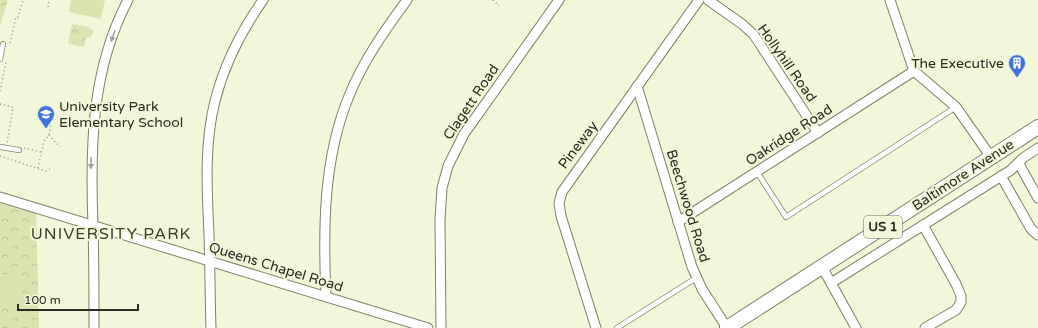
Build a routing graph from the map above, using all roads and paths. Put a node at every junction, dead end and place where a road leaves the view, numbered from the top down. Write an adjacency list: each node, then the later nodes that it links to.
1 (23, 0): 14 (path)
2 (49, 0): 12 (path)
3 (128, 0): 42 (street, one-way to 42)
4 (263, 0): 44 (street)
5 (407, 0): 48 (street)
6 (493, 0): 11 (path)
7 (558, 0): 52 (street, Clagett Road)
8 (699, 0): 18 (street, Pineway)
9 (708, 0): 24 (street, Hollyhill Road)
10 (890, 0): 17 (street)
11 (499, 6)
12 (48, 7)
13 (3, 44): 16 (lane)
14 (10, 44)
15 (6, 58): 19 (path)
16 (0, 59)
17 (914, 71): 21 (street); 24 (street, Oakridge Road)
18 (637, 86): 40 (street, Beechwood Road); 53 (street, Pineway)
19 (0, 91)
20 (0, 104): 28 (path)
21 (956, 107): 32 (street); 36 (lane)
22 (48, 122): 25 (path)
23 (1037, 130): 32 (main road, Baltimore Avenue / US 1)
24 (818, 133): 36 (street, Oakridge Road)
25 (49, 135): 27 (path); 34 (path)
26 (0, 147): 28 (lane)
27 (60, 147)
28 (6, 148): 30 (lane)
29 (1038, 148): 33 (street, Baltimore Avenue)
30 (19, 150)
31 (0, 156): 34 (path)
32 (991, 157): 45 (main road, Baltimore Avenue / US 1)
33 (1019, 164): 37 (street, Baltimore Avenue); 39 (street)
34 (38, 168): 35 (path)
35 (50, 169)
36 (757, 172): 40 (street, Oakridge Road)
37 (1001, 176): 41 (street, Baltimore Avenue); 43 (street)
38 (0, 197): 42 (street, Queens Chapel Road)
39 (1038, 198)
40 (678, 222): 46 (street, Beechwood Road)
41 (923, 225): 47 (street, Baltimore Avenue); 57 (street)
42 (93, 226): 44 (street, Queens Chapel Road); 49 (street)
43 (1038, 235)
44 (210, 261): 48 (street, Queens Chapel Road); 50 (street)
45 (822, 267): 47 (street); 55 (main road, Baltimore Avenue / US 1)
46 (696, 278): 54 (lane); 55 (street, Beechwood Road)
47 (831, 283): 56 (street)
48 (326, 297): 51 (street, Queens Chapel Road)
49 (94, 328)
50 (211, 328)
51 (428, 328)
52 (441, 328)
53 (596, 328)
54 (617, 328)
55 (727, 328)
56 (856, 328)
57 (925, 328)

